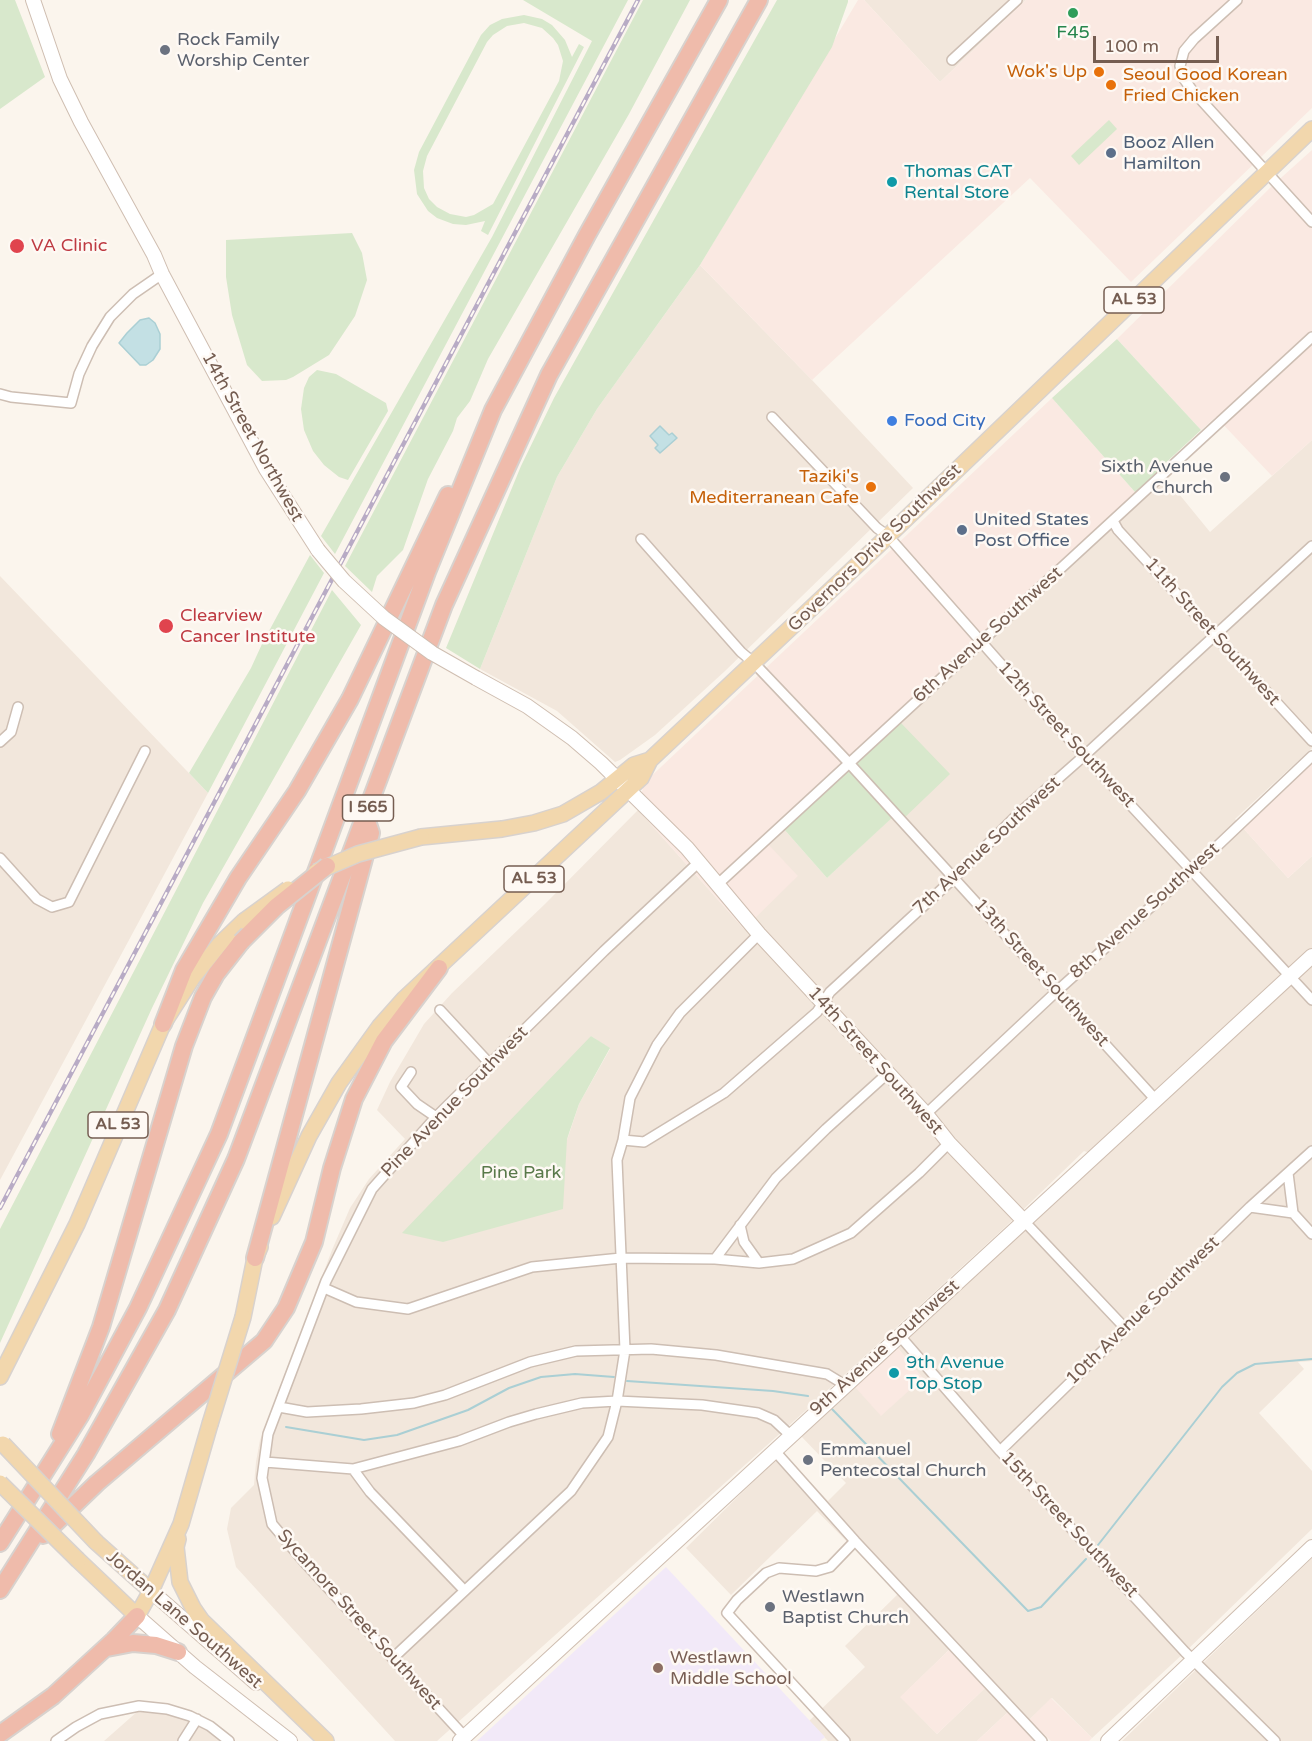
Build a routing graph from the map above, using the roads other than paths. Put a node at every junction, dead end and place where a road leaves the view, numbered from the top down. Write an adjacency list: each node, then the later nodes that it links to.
1 (33, 0): 10 (street, 14th Street Northwest)
2 (719, 0): 13 (highway, I 565)
3 (759, 0): 32 (highway, I 565)
4 (1017, 0): 6 (street)
5 (1237, 0): 8 (street)
6 (952, 60)
7 (1312, 129): 8 (main road, Governors Drive Southwest / AL 53)
8 (1268, 172): 9 (street); 16 (main road, Governors Drive Southwest / AL 53)
9 (1312, 222)
10 (162, 274): 12 (street); 30 (street, 14th Street Northwest, bridge)
11 (1312, 337): 15 (street, 6th Avenue Southwest)
12 (0, 394)
13 (493, 410): 47 (highway); 83 (highway, I 565)
14 (772, 417): 16 (street, 12th Street Southwest)
15 (1113, 521): 19 (street, 11th Street Southwest); 20 (street, 6th Avenue Southwest)
16 (888, 536): 20 (street, 12th Street Southwest); 21 (main road, Governors Drive Southwest / AL 53)
17 (641, 539): 21 (street, 13th Street Southwest)
18 (1312, 546): 19 (street, 7th Avenue Southwest)
19 (1215, 635): 23 (street, 11th Street Southwest); 26 (street, 7th Avenue Southwest)
20 (981, 643): 26 (street, 12th Street Southwest); 29 (street, 6th Avenue Southwest)
21 (754, 663): 28 (main road, Governors Drive Southwest / AL 53); 29 (street, 13th Street Southwest)
22 (18, 707): 24 (street)
23 (1312, 741)
24 (0, 742)
25 (145, 751): 33 (street)
26 (1085, 755): 36 (street, 12th Street Southwest); 37 (street, 7th Avenue Southwest)
27 (1312, 756): 36 (street, 8th Avenue Southwest)
28 (651, 760): 30 (main road, AL 53); 31 (main road, Governors Drive Southwest / AL 53)
29 (849, 763): 37 (street, 13th Street Southwest); 38 (street, 6th Avenue Southwest)
30 (616, 780): 31 (street, 14th Street Northwest); 35 (main road, AL 53, bridge)
31 (628, 790): 34 (street, 14th Street Southwest); 41 (main road, Governors Drive Southwest / AL 53)
32 (365, 815): 63 (highway); 89 (highway, I 565)
33 (0, 858)
34 (699, 862): 38 (street, 14th Street Southwest); 48 (street, Pine Avenue Southwest)
35 (327, 866): 47 (main road, AL 53, bridge); 83 (highway, bridge)
36 (1191, 870): 42 (street, 12th Street Southwest); 43 (street, 8th Avenue Southwest)
37 (954, 878): 43 (street, 13th Street Southwest); 45 (street, 7th Avenue Southwest)
38 (717, 884): 39 (street, 14th Street Southwest)
39 (759, 934): 45 (street, 14th Street Southwest); 54 (street)
40 (1312, 956): 42 (street, 9th Avenue Southwest)
41 (439, 968): 63 (main road, AL 53); 89 (highway)
42 (1290, 976): 44 (street, 12th Street Southwest); 51 (street, 9th Avenue Southwest)
43 (1057, 991): 51 (street, 13th Street Southwest); 52 (street, 8th Avenue Southwest)
44 (1312, 1000)
45 (823, 1002): 50 (street, 14th Street Southwest); 54 (street, 7th Avenue Southwest)
46 (440, 1010): 48 (street)
47 (163, 1024): 70 (main road, AL 53)
48 (490, 1064): 53 (street, Pine Avenue Southwest)
49 (411, 1072): 53 (street)
50 (888, 1073): 52 (street, 14th Street Southwest); 61 (street)
51 (1155, 1099): 60 (street, 9th Avenue Southwest)
52 (926, 1114): 55 (street, 14th Street Southwest)
53 (436, 1117): 67 (street, Pine Avenue Southwest)
54 (623, 1140): 64 (street)
55 (949, 1143): 60 (street, 14th Street Southwest); 66 (street)
56 (1312, 1151): 57 (street)
57 (1288, 1173): 58 (street, 10th Avenue Southwest); 59 (street)
58 (1250, 1207): 59 (street); 68 (street, 10th Avenue Southwest)
59 (1293, 1213): 62 (street)
60 (1024, 1221): 68 (street, 14th Street Southwest); 69 (street, 9th Avenue Southwest)
61 (740, 1225): 65 (street); 66 (street)
62 (1312, 1234)
63 (255, 1258): 85 (main road, AL 53, bridge)
64 (621, 1258): 65 (street); 67 (street); 71 (street)
65 (715, 1259): 66 (street)
66 (759, 1263)
67 (324, 1288): 76 (street, Pine Avenue Southwest)
68 (1125, 1328): 80 (street, 10th Avenue Southwest)
69 (899, 1335): 74 (street, 9th Avenue Southwest); 80 (street, 15th Street Southwest)
70 (18, 1345): 72 (main road, AL 53); 73 (main road, AL 53)
71 (625, 1350): 74 (street); 75 (street); 76 (street)
72 (0, 1365)
73 (0, 1377)
74 (845, 1385): 77 (street, 9th Avenue Southwest)
75 (617, 1401): 77 (street); 82 (street); 91 (street)
76 (279, 1407): 81 (street, Pine Avenue Southwest)
77 (790, 1436): 79 (street, 9th Avenue Southwest)
78 (2, 1443): 92 (main road, Jordan Lane Southwest, bridge)
79 (774, 1450): 86 (street); 100 (street, 9th Avenue Southwest)
80 (1000, 1451): 97 (street, 15th Street Southwest)
81 (265, 1462): 82 (street); 96 (street, Sycamore Street Southwest)
82 (353, 1469): 91 (street)
83 (46, 1470): 87 (highway, I 565)
84 (0, 1484): 93 (main road, Jordan Lane Southwest, bridge)
85 (181, 1524): 92 (main road, AL 53); 105 (main road)
86 (855, 1541): 106 (street); 107 (street)
87 (0, 1543)
88 (1312, 1547): 97 (street)
89 (24, 1555): 90 (highway, I 565)
90 (0, 1590)
91 (464, 1590): 96 (street)
92 (151, 1591): 93 (main road, AL 53); 105 (street, Jordan Lane Southwest)
93 (137, 1616): 94 (highway); 95 (street, Jordan Lane Southwest)
94 (106, 1648): 95 (highway); 99 (highway)
95 (178, 1652): 104 (street, Jordan Lane Southwest)
96 (393, 1658): 100 (street, Sycamore Street Southwest)
97 (1193, 1660): 108 (street); 109 (street, 15th Street Southwest)
98 (197, 1719): 101 (street); 102 (street); 103 (street)
99 (0, 1734)
100 (462, 1739)
101 (56, 1741)
102 (183, 1741)
103 (229, 1741)
104 (290, 1741)
105 (325, 1741)
106 (844, 1741)
107 (1042, 1741)
108 (1108, 1741)
109 (1275, 1741)

